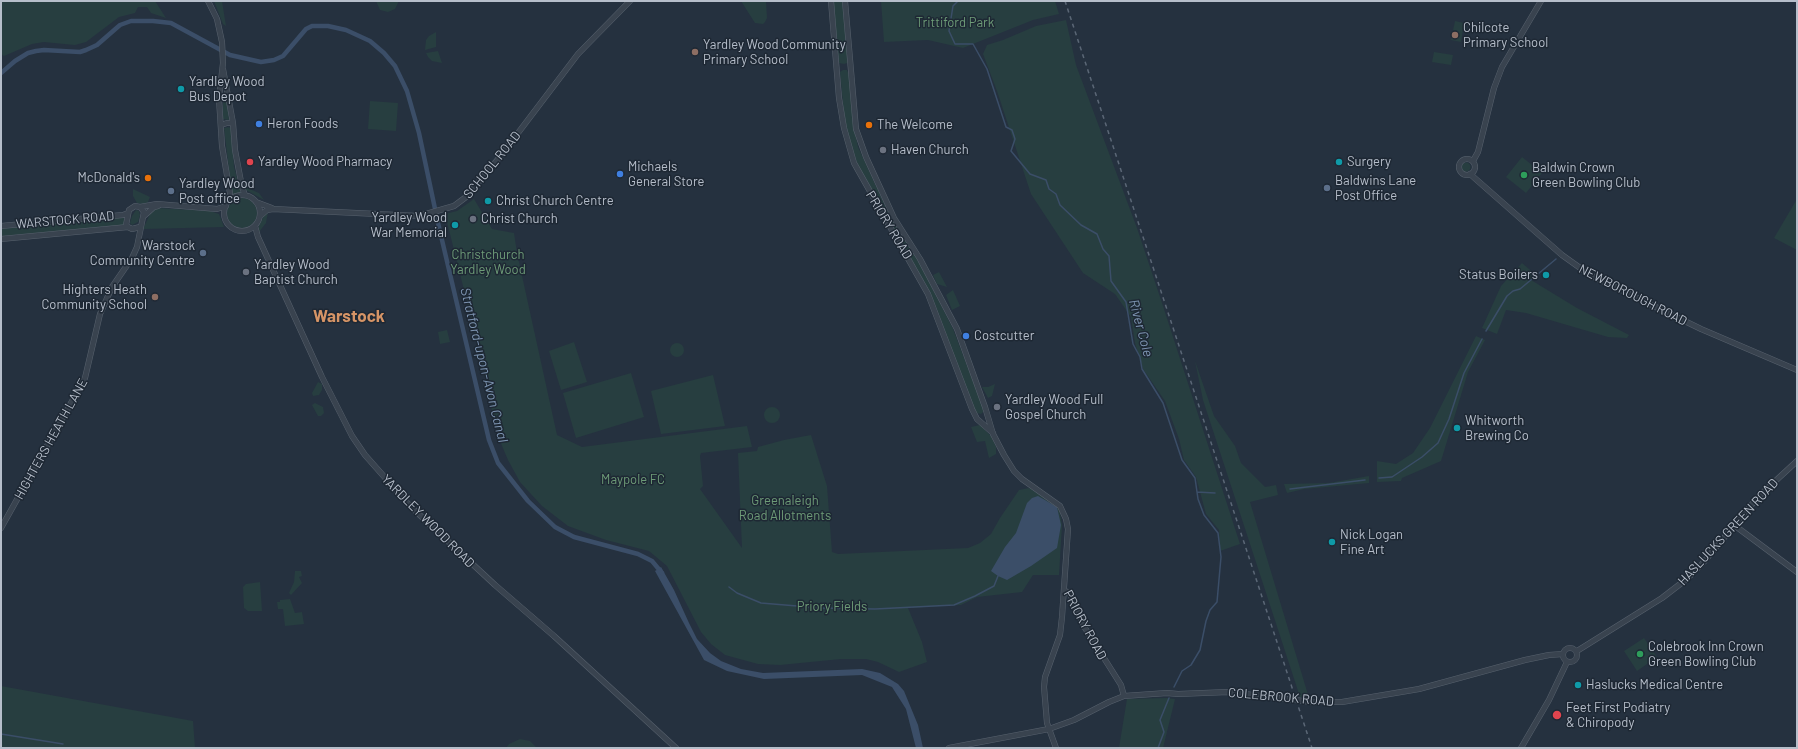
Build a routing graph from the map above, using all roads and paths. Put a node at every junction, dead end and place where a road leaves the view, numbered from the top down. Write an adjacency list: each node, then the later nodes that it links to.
1 (208, 1): 6 (street)
2 (630, 1): 20 (street, SCHOOL ROAD)
3 (831, 1): 32 (street, PRIORY ROAD)
4 (845, 1): 30 (street, PRIORY ROAD)
5 (1541, 1): 11 (street)
6 (222, 65): 7 (street); 8 (street)
7 (219, 99): 8 (street); 10 (street)
8 (229, 99): 9 (street)
9 (233, 123): 10 (street); 13 (street)
10 (221, 125): 14 (street)
11 (1473, 161): 12 (street); 12 (street)
12 (1470, 174): 35 (street, NEWBOROUGH ROAD)
13 (246, 195): 14 (street); 15 (street)
14 (229, 200): 17 (street)
15 (256, 202): 20 (street, SCHOOL ROAD); 24 (street)
16 (163, 205): 18 (street); 19 (street); 23 (street)
17 (226, 206): 19 (street); 22 (street)
18 (140, 208): 21 (street); 23 (street)
19 (217, 209): 22 (street)
20 (273, 209): 24 (street)
21 (128, 213): 25 (street, WARSTOCK ROAD); 28 (street)
22 (224, 214): 29 (street)
23 (144, 216): 27 (street)
24 (260, 216): 26 (street)
25 (1, 226)
26 (255, 226): 29 (street); 31 (street, YARDLEY WOOD ROAD)
27 (140, 227): 28 (street); 33 (street, HIGHTERS HEATH LANE)
28 (130, 228): 33 (street); 34 (street, WARSTOCK ROAD)
29 (247, 230): 31 (street)
30 (902, 232): 32 (street); 36 (street, PRIORY ROAD)
31 (257, 235): 47 (street, YARDLEY WOOD ROAD)
32 (895, 237): 36 (street, PRIORY ROAD)
33 (139, 238): 39 (street, HIGHTERS HEATH LANE)
34 (1, 240)
35 (1797, 370)
36 (993, 434): 41 (street, PRIORY ROAD)
37 (1797, 461): 38 (street, HASLUCKS GREEN ROAD)
38 (1734, 525): 40 (street); 42 (street, HASLUCKS GREEN ROAD)
39 (1, 528)
40 (1797, 572)
41 (1064, 590): 45 (street, PRIORY ROAD); 46 (street)
42 (1577, 651): 43 (street); 44 (street)
43 (1563, 654): 44 (street); 45 (street, COLEBROOK ROAD)
44 (1567, 662): 50 (street)
45 (1124, 696): 46 (street, COLEBROOK ROAD)
46 (1049, 729): 48 (street, COLEBROOK ROAD); 49 (street)
47 (676, 748)
48 (949, 748)
49 (1056, 748)
50 (1521, 748)

